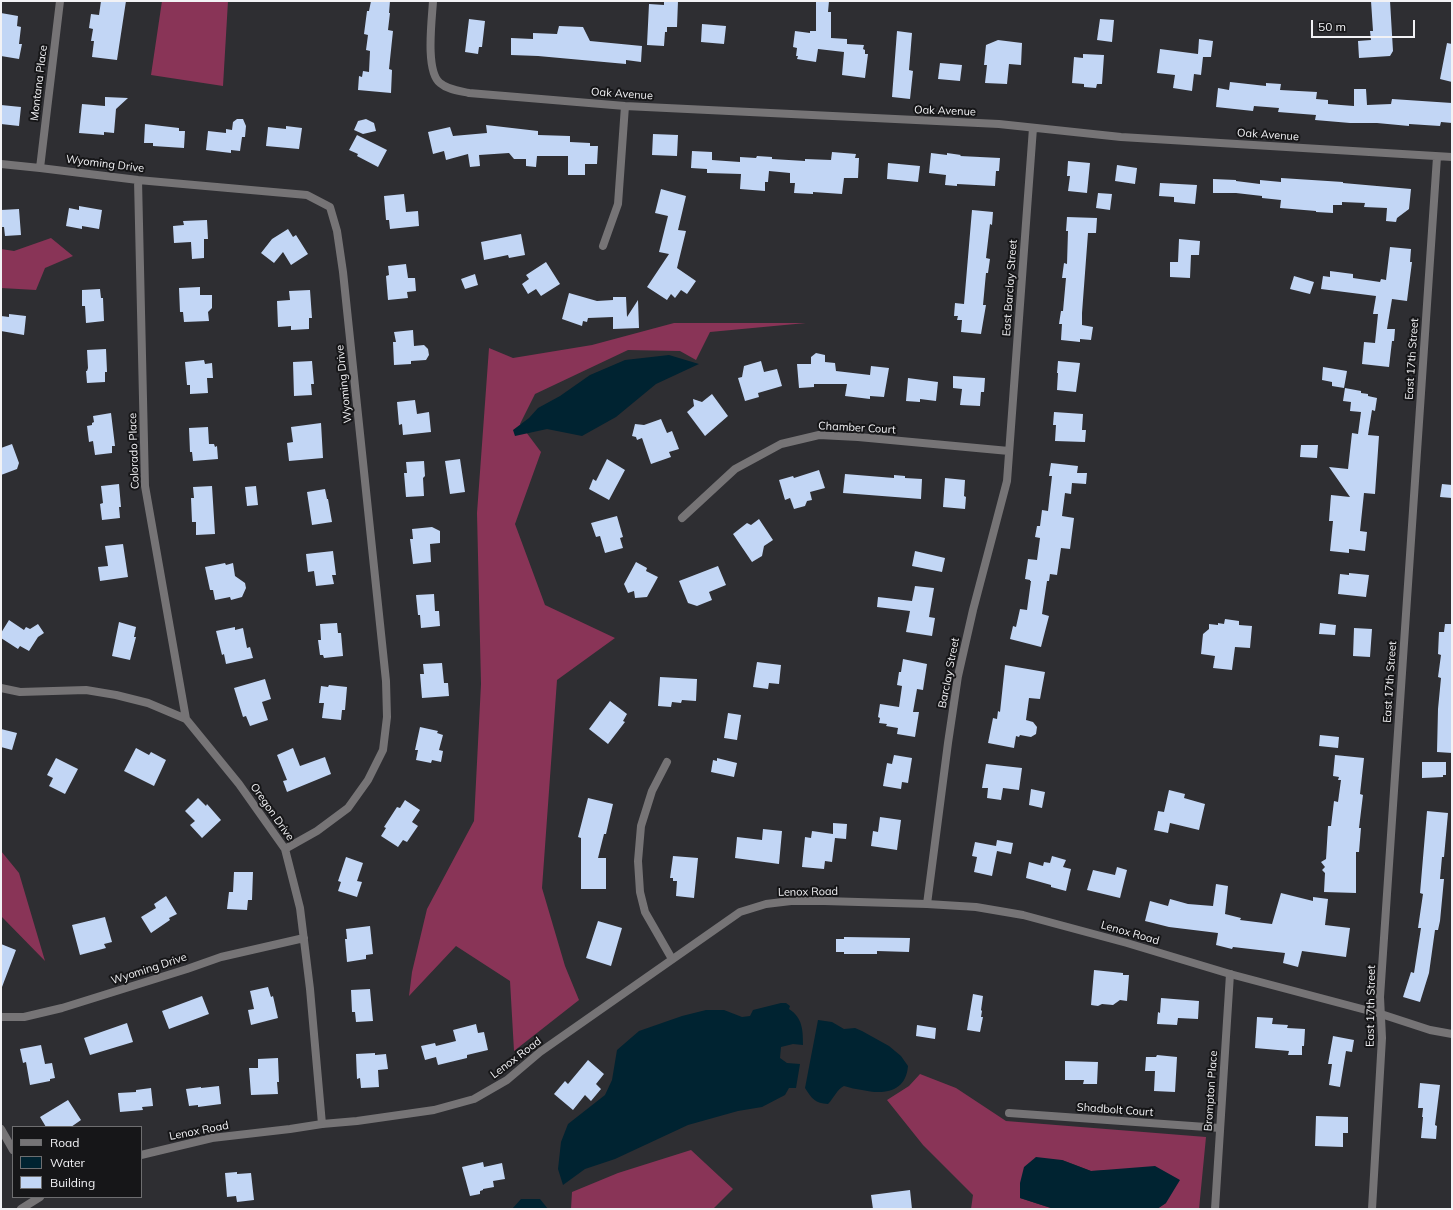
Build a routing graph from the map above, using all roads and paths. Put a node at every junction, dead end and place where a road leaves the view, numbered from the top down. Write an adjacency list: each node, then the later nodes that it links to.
1 (60, 1): 8 (street, Montana Place)
2 (433, 1): 3 (street, Oak Avenue)
3 (625, 106): 4 (street, Oak Avenue); 10 (street)
4 (1033, 128): 5 (street, Oak Avenue); 11 (street, East Barclay Street)
5 (1436, 157): 6 (street, Oak Avenue); 21 (street, East 17th Street)
6 (1452, 157)
7 (1, 164): 8 (street, Wyoming Drive)
8 (40, 168): 9 (street, Wyoming Drive)
9 (138, 180): 14 (street, Colorado Place); 16 (street, Wyoming Drive)
10 (603, 246)
11 (1009, 451): 12 (street, Chamber Court); 17 (street, Barclay Street)
12 (682, 518)
13 (1, 688): 14 (street, Oregon Drive)
14 (186, 719): 16 (street, Oregon Drive)
15 (667, 762): 19 (street)
16 (286, 849): 18 (street, Oregon Drive)
17 (927, 904): 19 (street, Lenox Road); 20 (street, Lenox Road)
18 (304, 938): 22 (street, Wyoming Drive); 25 (street, Oregon Drive)
19 (672, 959): 25 (street, Lenox Road)
20 (1230, 974): 21 (street, Lenox Road); 26 (street, Brompton Place)
21 (1381, 1014): 23 (street, Lenox Road); 33 (street, East 17th Street)
22 (1, 1017)
23 (1452, 1034)
24 (1009, 1113): 26 (street, Shadbolt Court)
25 (322, 1124): 29 (street, Lenox Road)
26 (1220, 1128): 32 (street, Brompton Place)
27 (1, 1129): 28 (street)
28 (12, 1148)
29 (142, 1155)
30 (38, 1198): 31 (street)
31 (21, 1209)
32 (1215, 1209)
33 (1372, 1209)

